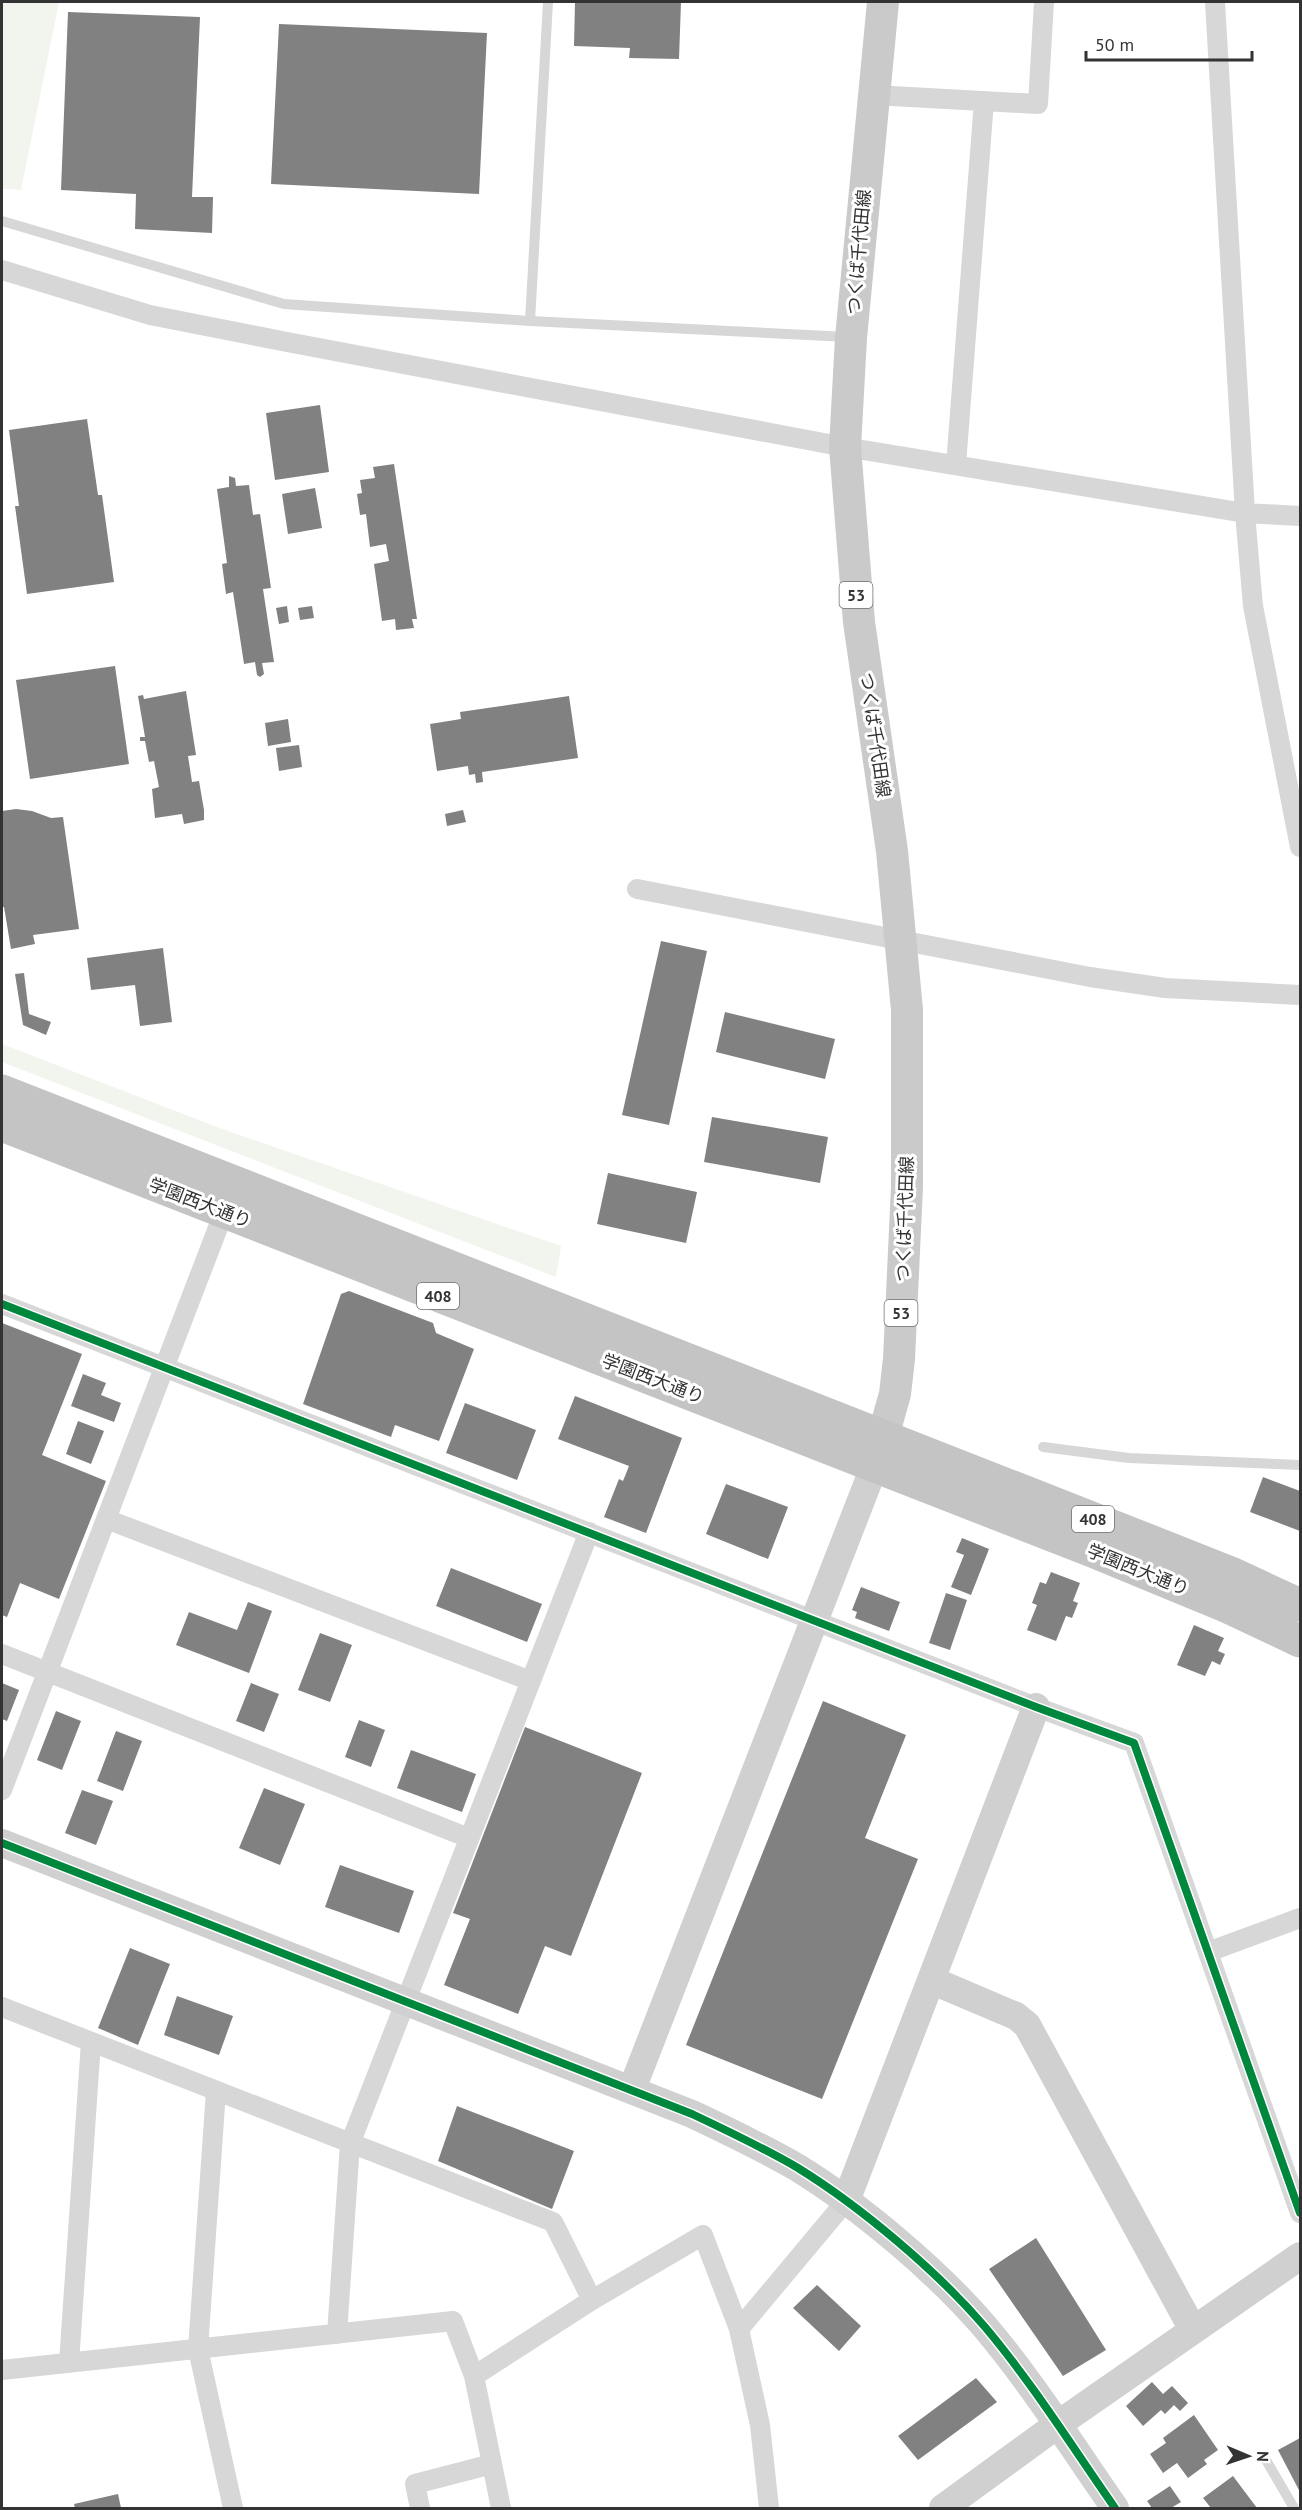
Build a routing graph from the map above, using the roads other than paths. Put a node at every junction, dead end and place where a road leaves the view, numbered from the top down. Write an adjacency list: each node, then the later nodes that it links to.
1 (548, 2): 9 (lane)
2 (883, 2): 5 (main road, つくば千代田線 / 53)
3 (1044, 2): 6 (street)
4 (1215, 2): 13 (street)
5 (874, 95): 6 (street); 10 (main road, つくば千代田線 / 53)
6 (984, 101): 12 (street)
7 (2, 221): 9 (lane)
8 (2, 270): 11 (street)
9 (530, 321): 10 (lane)
10 (851, 338): 11 (main road, つくば千代田線 / 53)
11 (845, 447): 12 (street); 17 (main road, つくば千代田線 / 53)
12 (956, 465): 13 (street)
13 (1245, 513): 14 (street); 15 (street)
14 (1300, 516)
15 (1300, 847)
16 (637, 889): 17 (street)
17 (902, 940): 18 (street); 24 (main road, つくば千代田線 / 53)
18 (1300, 995)
19 (2, 1091): 24 (highway, 学園西大通り / 408)
20 (2, 1125): 21 (highway, 学園西大通り / 408)
21 (224, 1212): 23 (street); 27 (highway, 学園西大通り / 408)
22 (2, 1304): 23 (street)
23 (165, 1367): 28 (street); 29 (street)
24 (885, 1437): 27 (main road, つくば千代田線 / 53); 30 (highway, 学園西大通り / 408)
25 (1043, 1447): 26 (lane)
26 (1300, 1465)
27 (874, 1467): 31 (street); 32 (highway, 学園西大通り / 408)
28 (106, 1520): 34 (street); 35 (street)
29 (589, 1532): 31 (street); 35 (street)
30 (1300, 1605)
31 (814, 1621): 36 (street); 46 (street)
32 (1300, 1641)
33 (2, 1654): 34 (street)
34 (47, 1672): 37 (street); 38 (street)
35 (531, 1682): 38 (street)
36 (1036, 1707): 41 (street); 42 (street)
37 (2, 1790)
38 (469, 1838): 43 (street)
39 (2, 1843): 43 (street)
40 (1300, 1918): 41 (street)
41 (1208, 1952): 50 (street)
42 (931, 1980): 49 (street); 54 (street)
43 (406, 2001): 46 (street); 48 (street)
44 (2, 2007): 45 (street)
45 (91, 2042): 47 (street); 57 (street)
46 (632, 2089): 49 (street)
47 (216, 2091): 48 (street); 56 (street)
48 (350, 2144): 52 (street); 55 (street)
49 (846, 2201): 53 (street); 60 (street)
50 (1300, 2213)
51 (1300, 2256): 54 (street)
52 (592, 2300): 53 (street); 59 (street)
53 (739, 2329): 66 (street)
54 (1193, 2330): 60 (street)
55 (337, 2334): 56 (street); 59 (street)
56 (198, 2349): 57 (street); 63 (street)
57 (69, 2363): 58 (street)
58 (2, 2370)
59 (474, 2376): 62 (street)
60 (1057, 2425): 67 (street); 68 (street)
61 (1263, 2455): 69 (lane)
62 (492, 2464): 64 (street); 65 (street)
63 (233, 2508)
64 (420, 2508)
65 (501, 2508)
66 (769, 2508)
67 (943, 2508)
68 (1115, 2508)
69 (1294, 2508)

